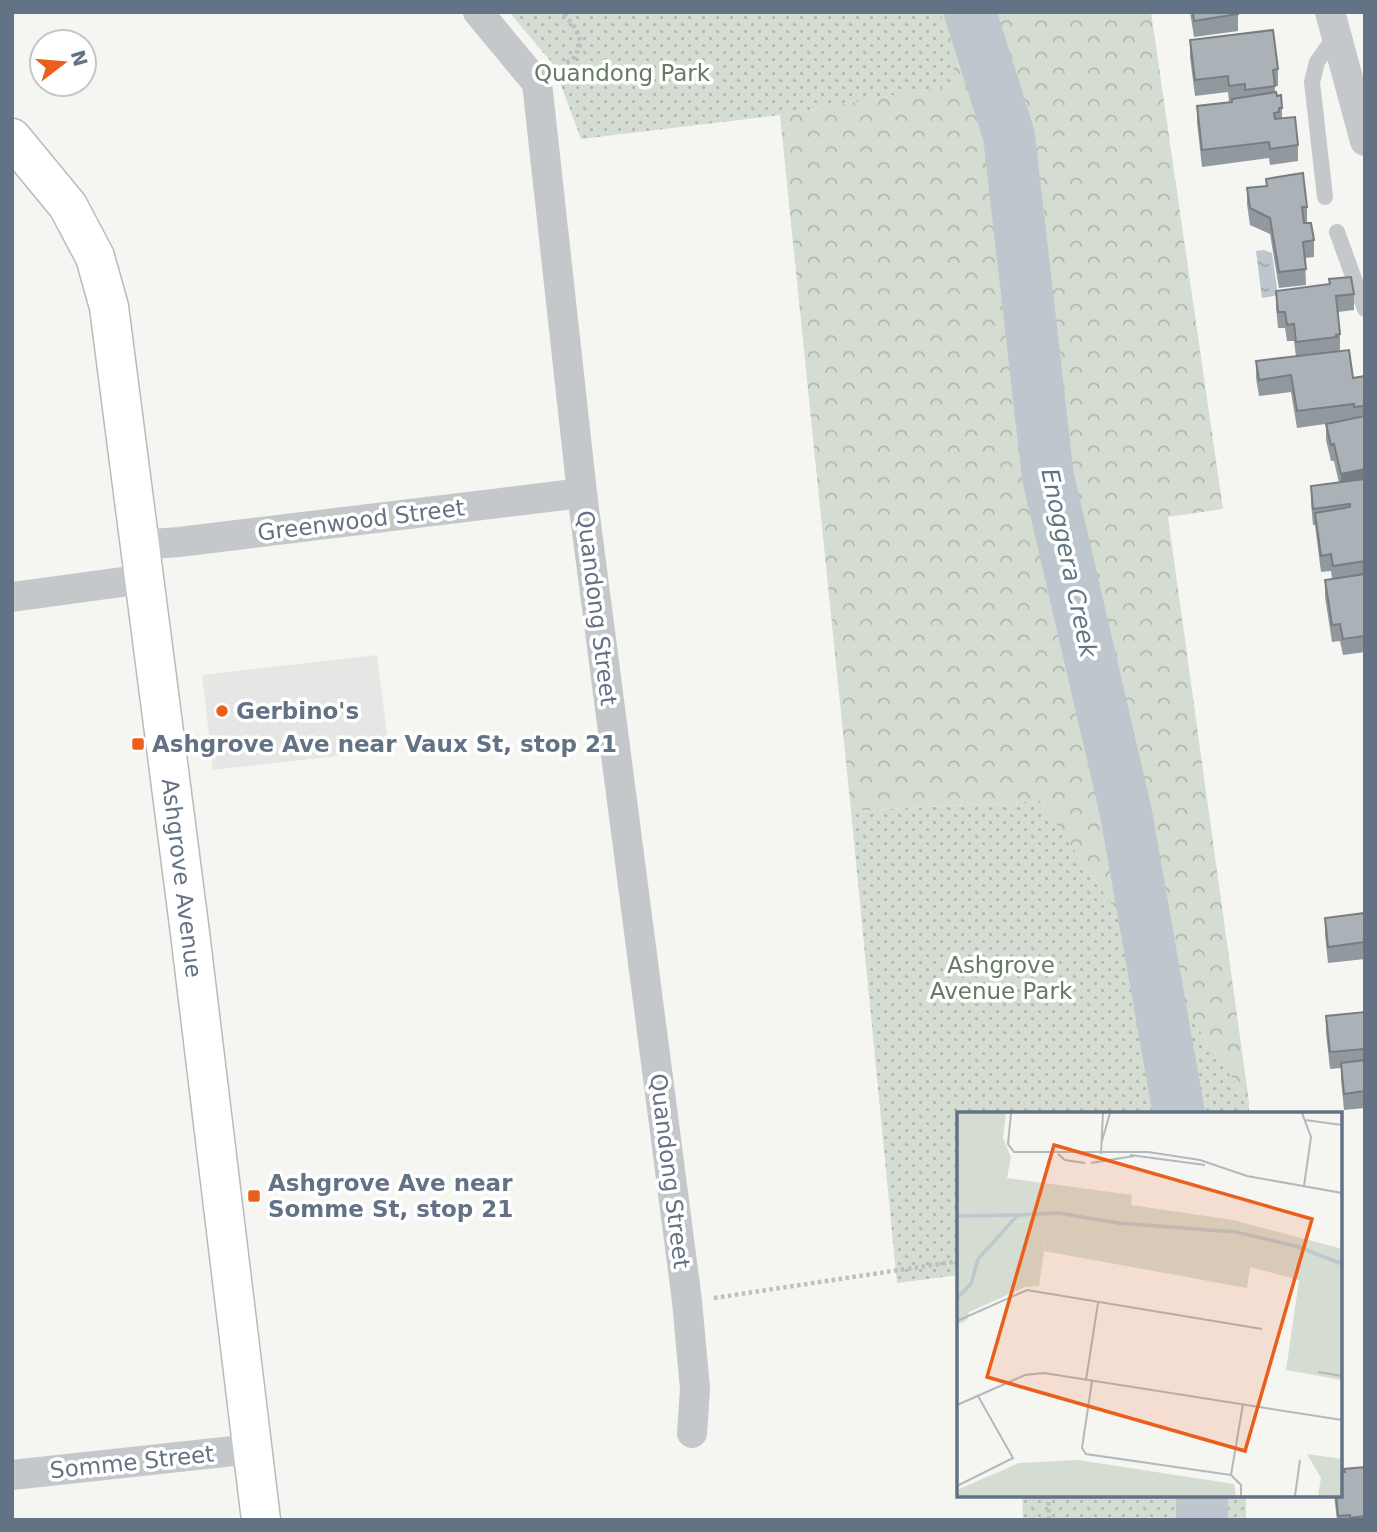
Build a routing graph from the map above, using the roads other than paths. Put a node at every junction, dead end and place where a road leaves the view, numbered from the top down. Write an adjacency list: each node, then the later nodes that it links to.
1 (478, 12): 8 (street, Quandong Street)
2 (1333, 23): 4 (street); 5 (lane)
3 (12, 138): 9 (main road, Ashgrove Avenue)
4 (1365, 141)
5 (1325, 197)
6 (1337, 232): 7 (lane)
7 (1365, 309)
8 (582, 493): 9 (street, Greenwood Street); 11 (street, Quandong Street)
9 (141, 562): 10 (street, Greenwood Street); 12 (main road, Ashgrove Avenue)
10 (12, 597)
11 (692, 1433)
12 (252, 1449): 13 (street, Somme Street); 14 (main road, Ashgrove Avenue)
13 (12, 1475)
14 (261, 1520)

